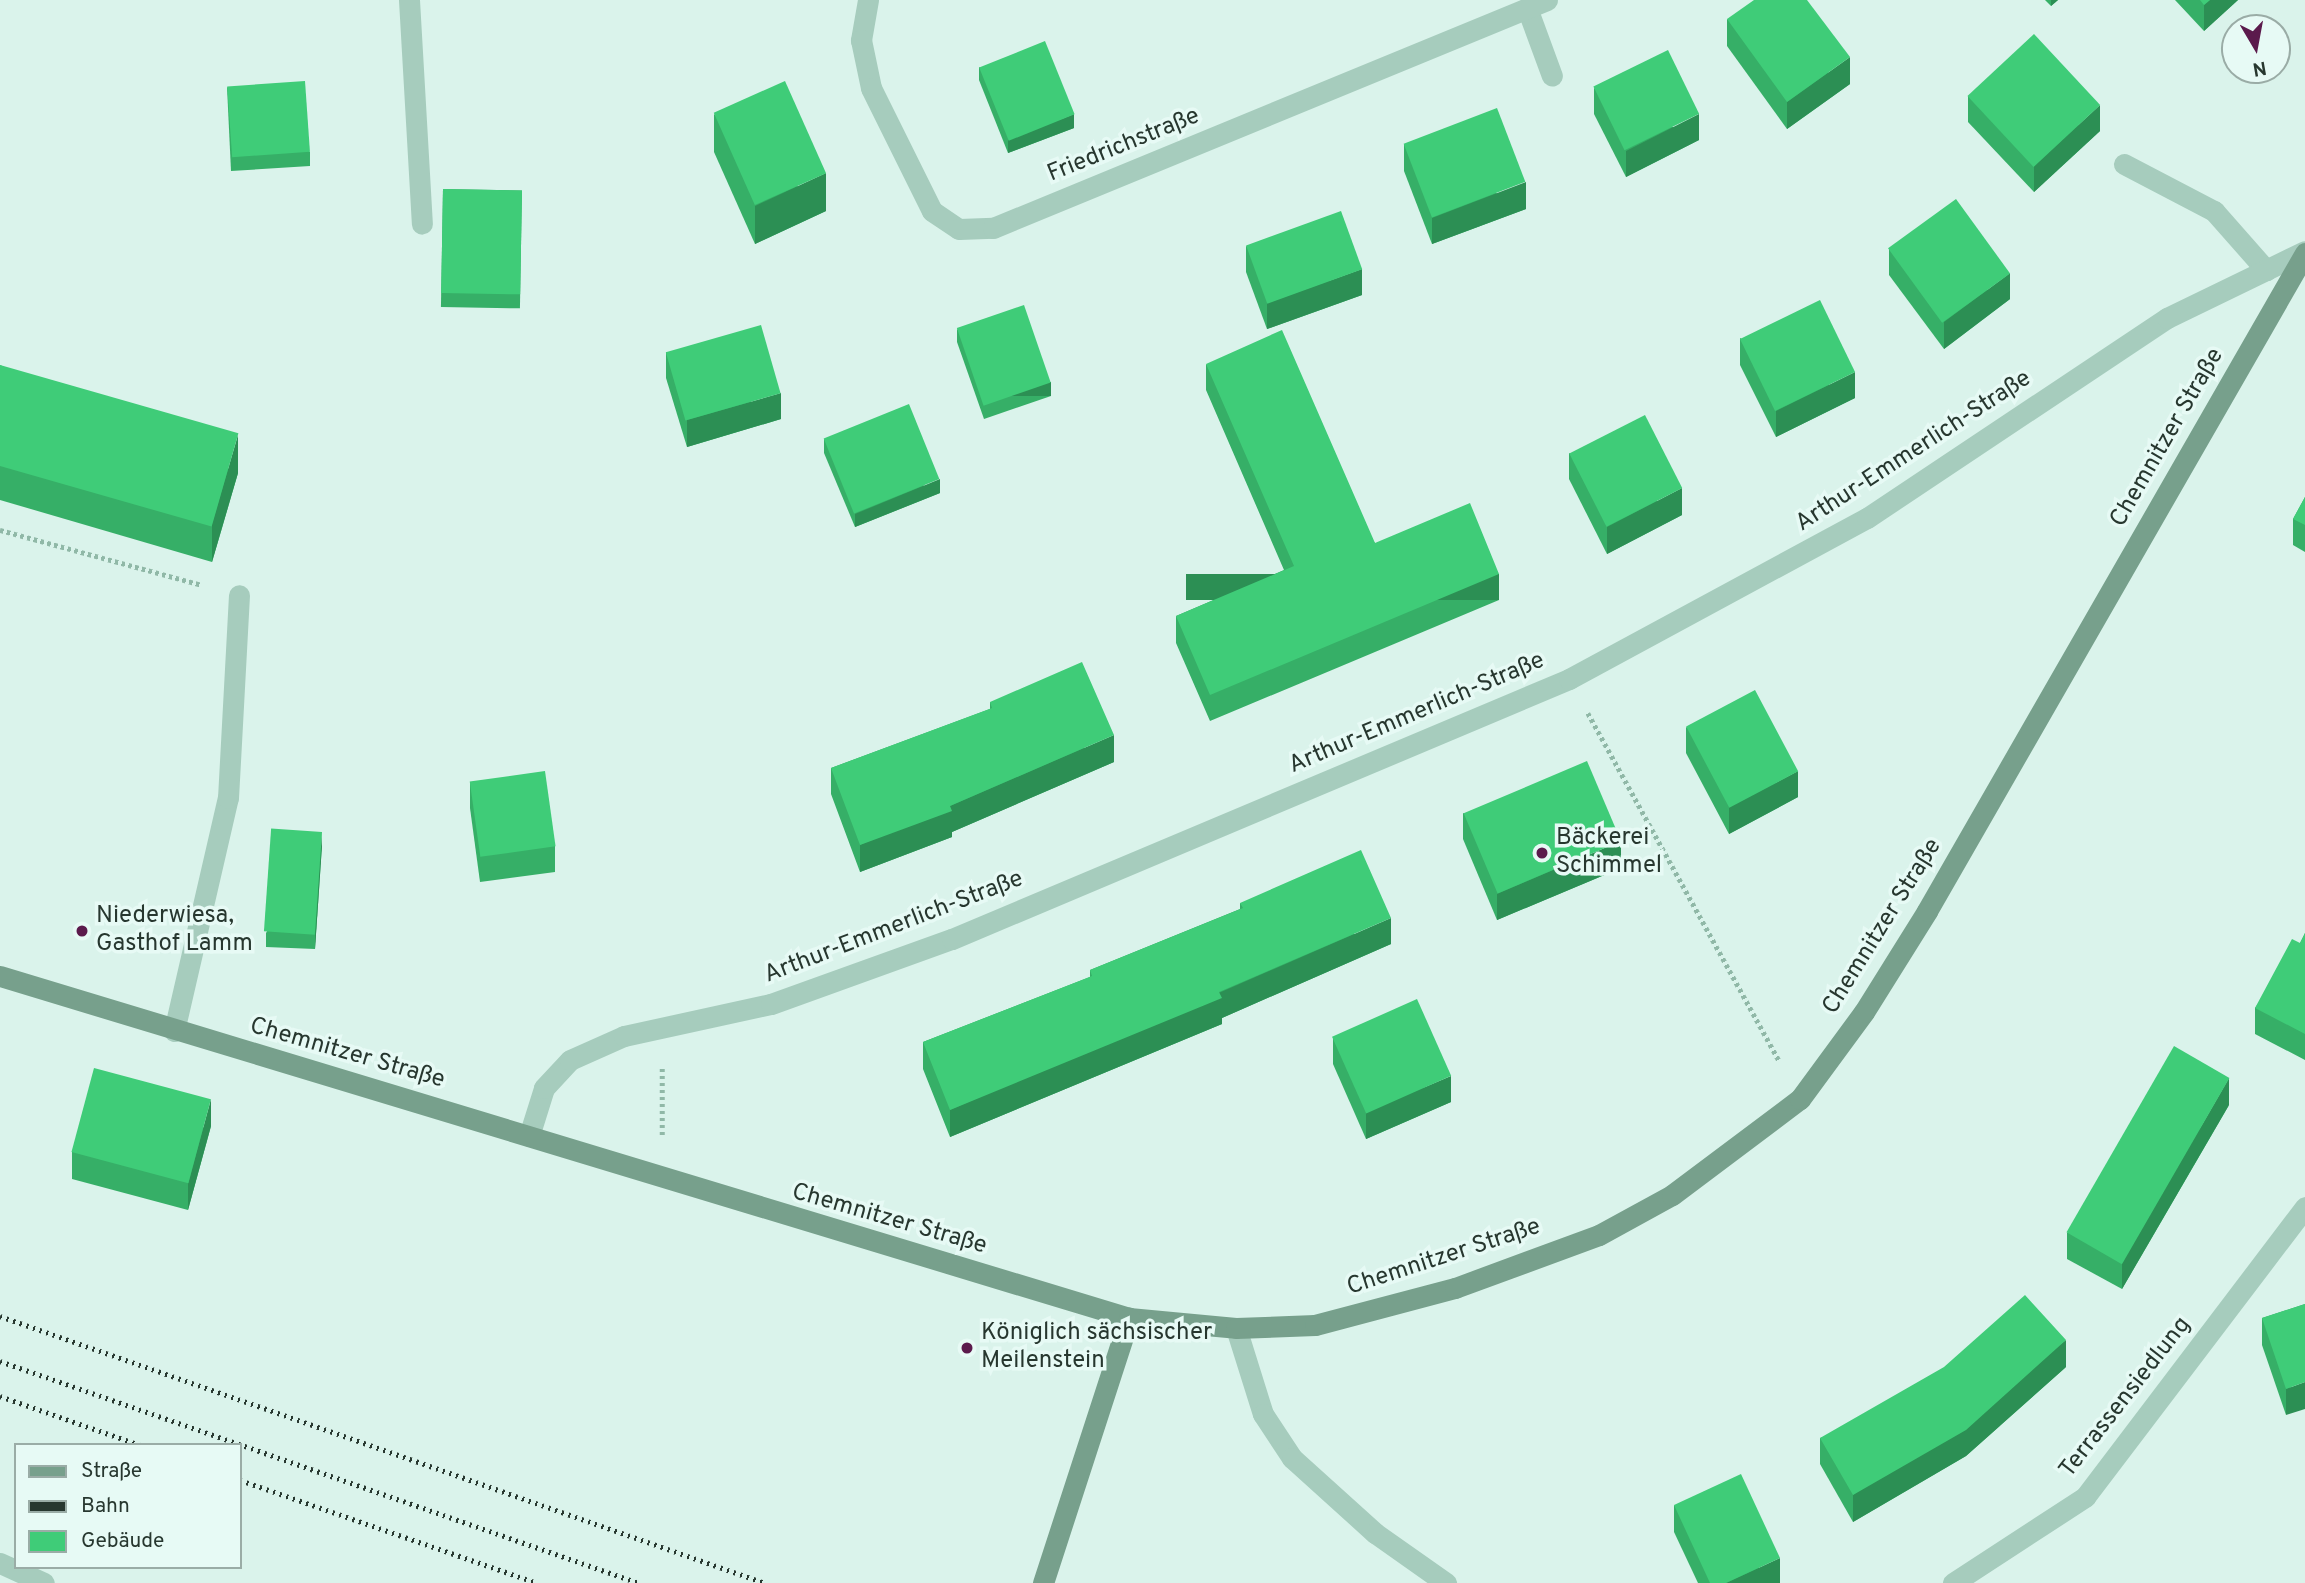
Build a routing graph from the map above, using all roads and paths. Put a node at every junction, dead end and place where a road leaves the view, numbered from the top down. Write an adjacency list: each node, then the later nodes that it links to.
1 (409, 0): 6 (street)
2 (868, 0): 3 (street, Friedrichstraße)
3 (1537, 4): 4 (street)
4 (1552, 76)
5 (2124, 164): 8 (street)
6 (422, 224)
7 (2305, 252): 8 (street, Arthur-Emmerlich-Straße); 15 (main road, Chemnitzer Straße)
8 (2266, 270): 11 (street, Arthur-Emmerlich-Straße)
9 (0, 530): 10 (path)
10 (239, 595): 14 (street)
11 (1569, 679): 13 (street, Arthur-Emmerlich-Straße); 15 (path)
12 (0, 976): 14 (main road, Chemnitzer Straße)
13 (662, 1027): 16 (street, Arthur-Emmerlich-Straße); 17 (path)
14 (174, 1031): 16 (main road, Chemnitzer Straße)
15 (1800, 1099): 20 (main road, Chemnitzer Straße)
16 (529, 1136): 17 (main road, Chemnitzer Straße)
17 (662, 1179): 19 (main road, Chemnitzer Straße)
18 (2305, 1207): 25 (street, Terrassensiedlung)
19 (1129, 1318): 20 (main road, Chemnitzer Straße); 23 (main road)
20 (1236, 1328): 24 (street)
21 (0, 1563): 22 (street)
22 (44, 1583)
23 (1043, 1583)
24 (1446, 1583)
25 (1953, 1583)

